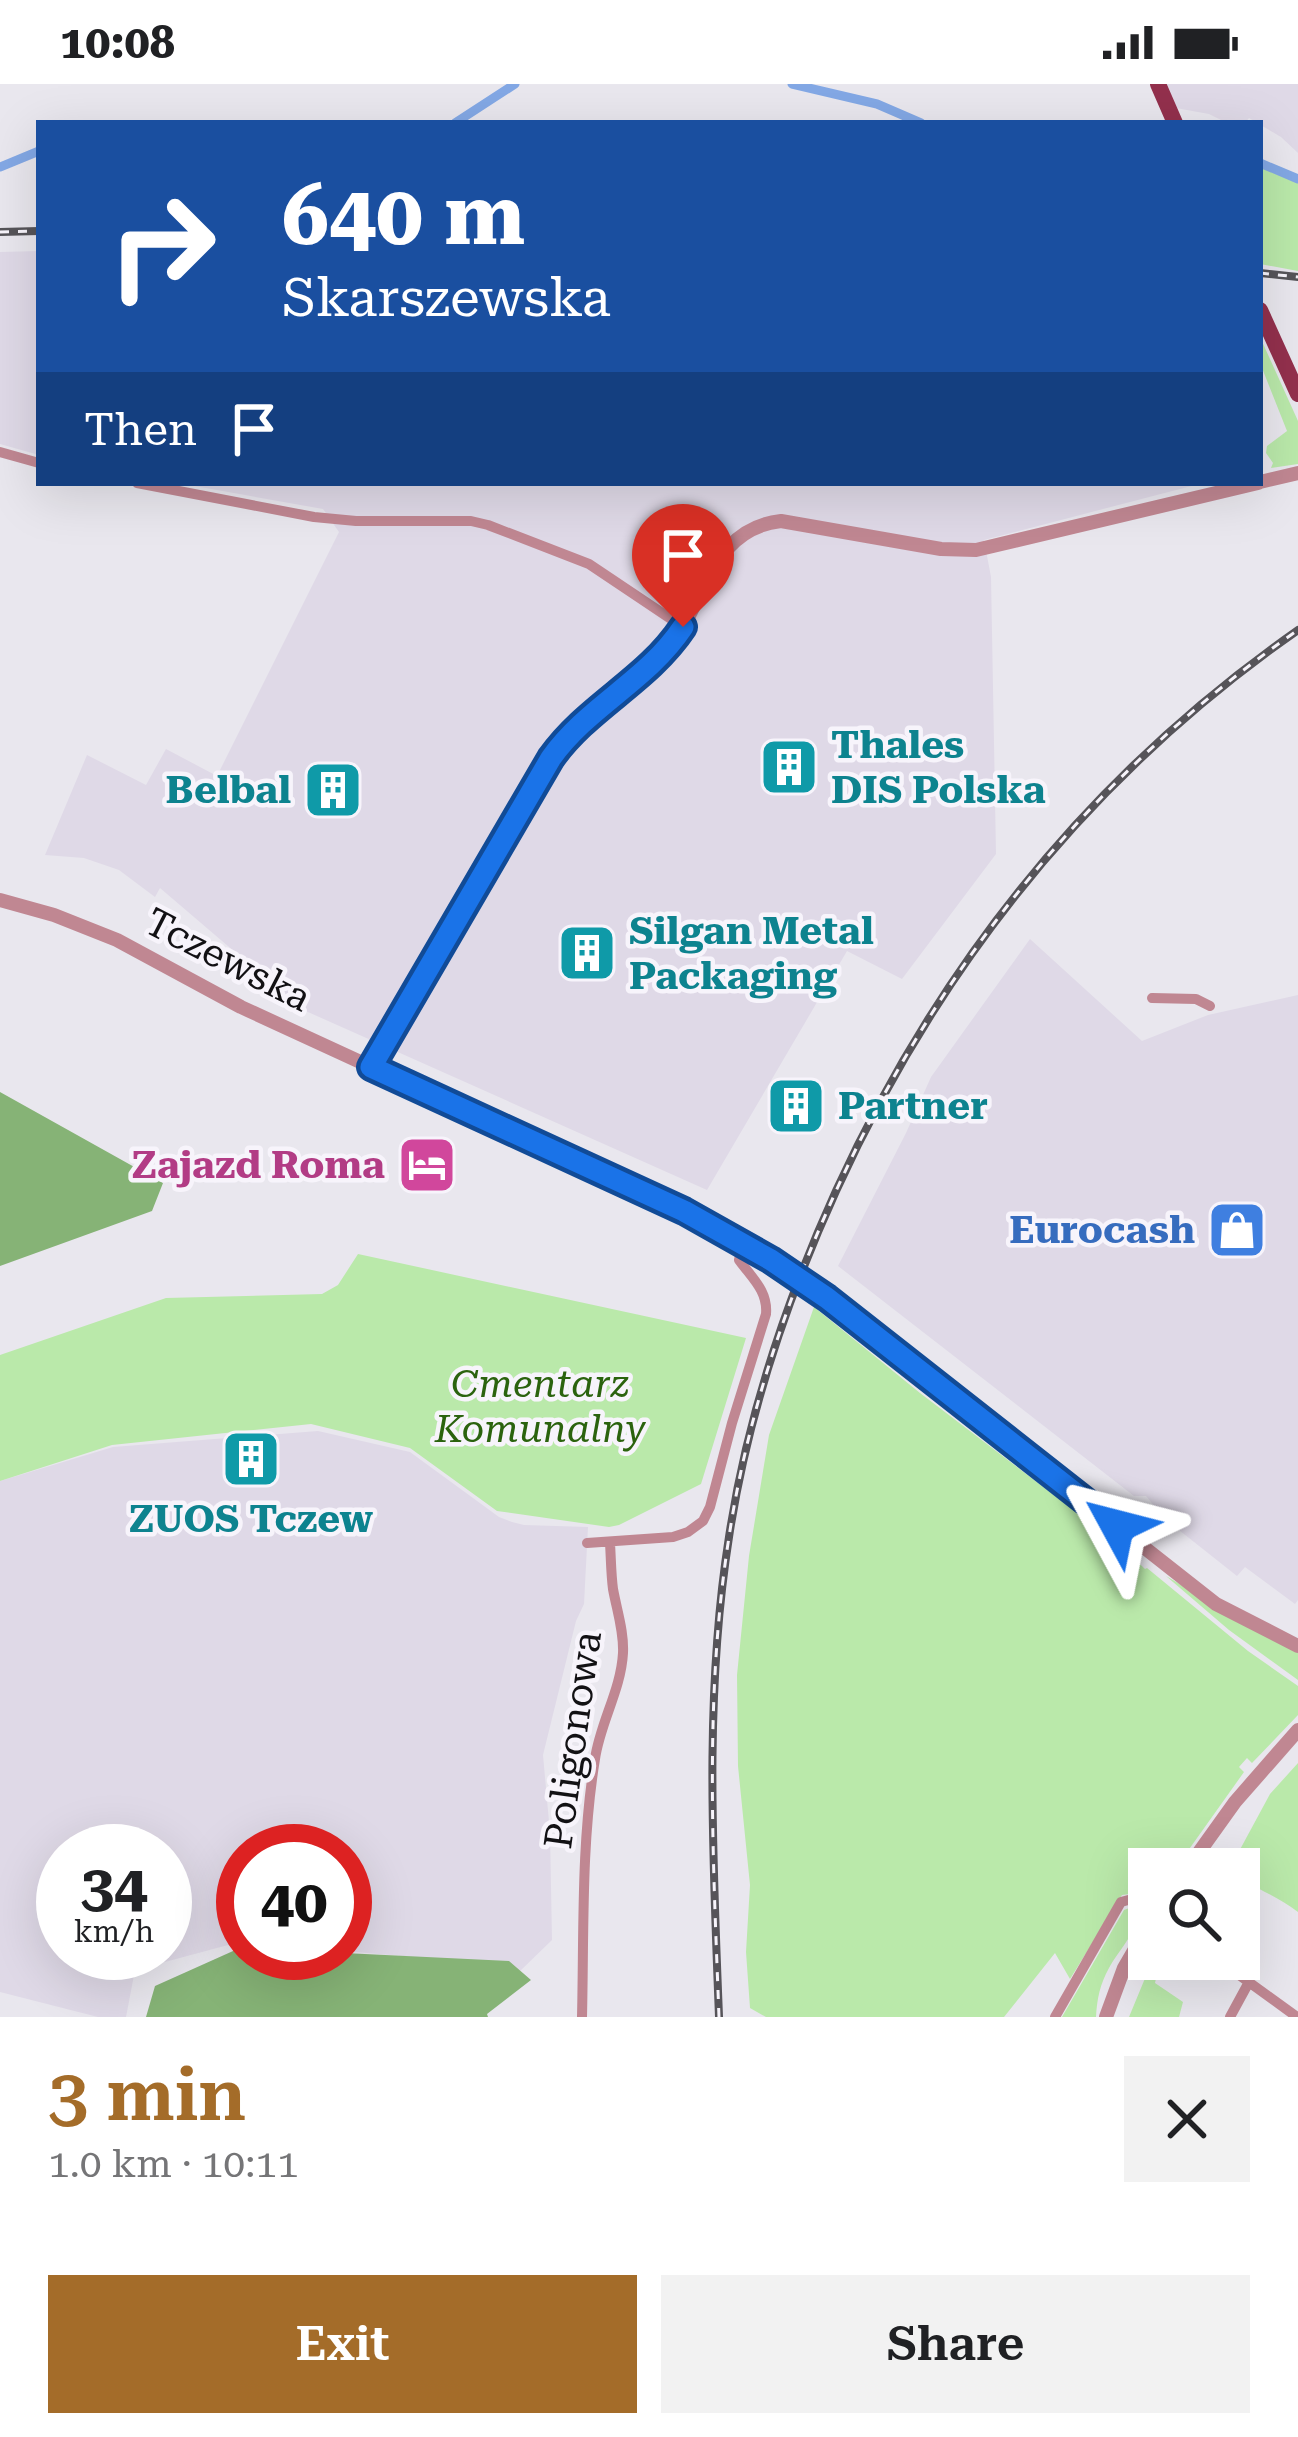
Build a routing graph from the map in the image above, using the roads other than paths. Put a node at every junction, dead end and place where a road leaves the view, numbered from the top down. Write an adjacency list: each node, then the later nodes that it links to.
1 (1158, 84): 2 (main road)
2 (1174, 120)
3 (1263, 317): 4 (main road)
4 (1298, 394)
5 (0, 452): 6 (street)
6 (36, 462)
7 (1298, 473): 8 (street)
8 (1263, 482)
9 (153, 486): 11 (street)
10 (1246, 486): 11 (street)
11 (683, 627): 15 (street)
12 (2, 906): 15 (street, Tczewska)
13 (1152, 998): 14 (street)
14 (1210, 1006)
15 (371, 1067): 16 (street, Tczewska)
16 (743, 1243): 18 (street); 19 (street, Tczewska, bridge)
17 (587, 1543): 18 (street)
18 (610, 1544): 26 (street, Poligonowa)
19 (1298, 1646)
20 (1298, 1730): 21 (street)
21 (1202, 1848)
22 (1128, 1900): 27 (street)
23 (1128, 1961): 28 (street)
24 (1246, 1980): 25 (street)
25 (1249, 1982): 29 (street); 30 (street)
26 (582, 2017)
27 (1054, 2017)
28 (1106, 2017)
29 (1230, 2017)
30 (1297, 2017)

